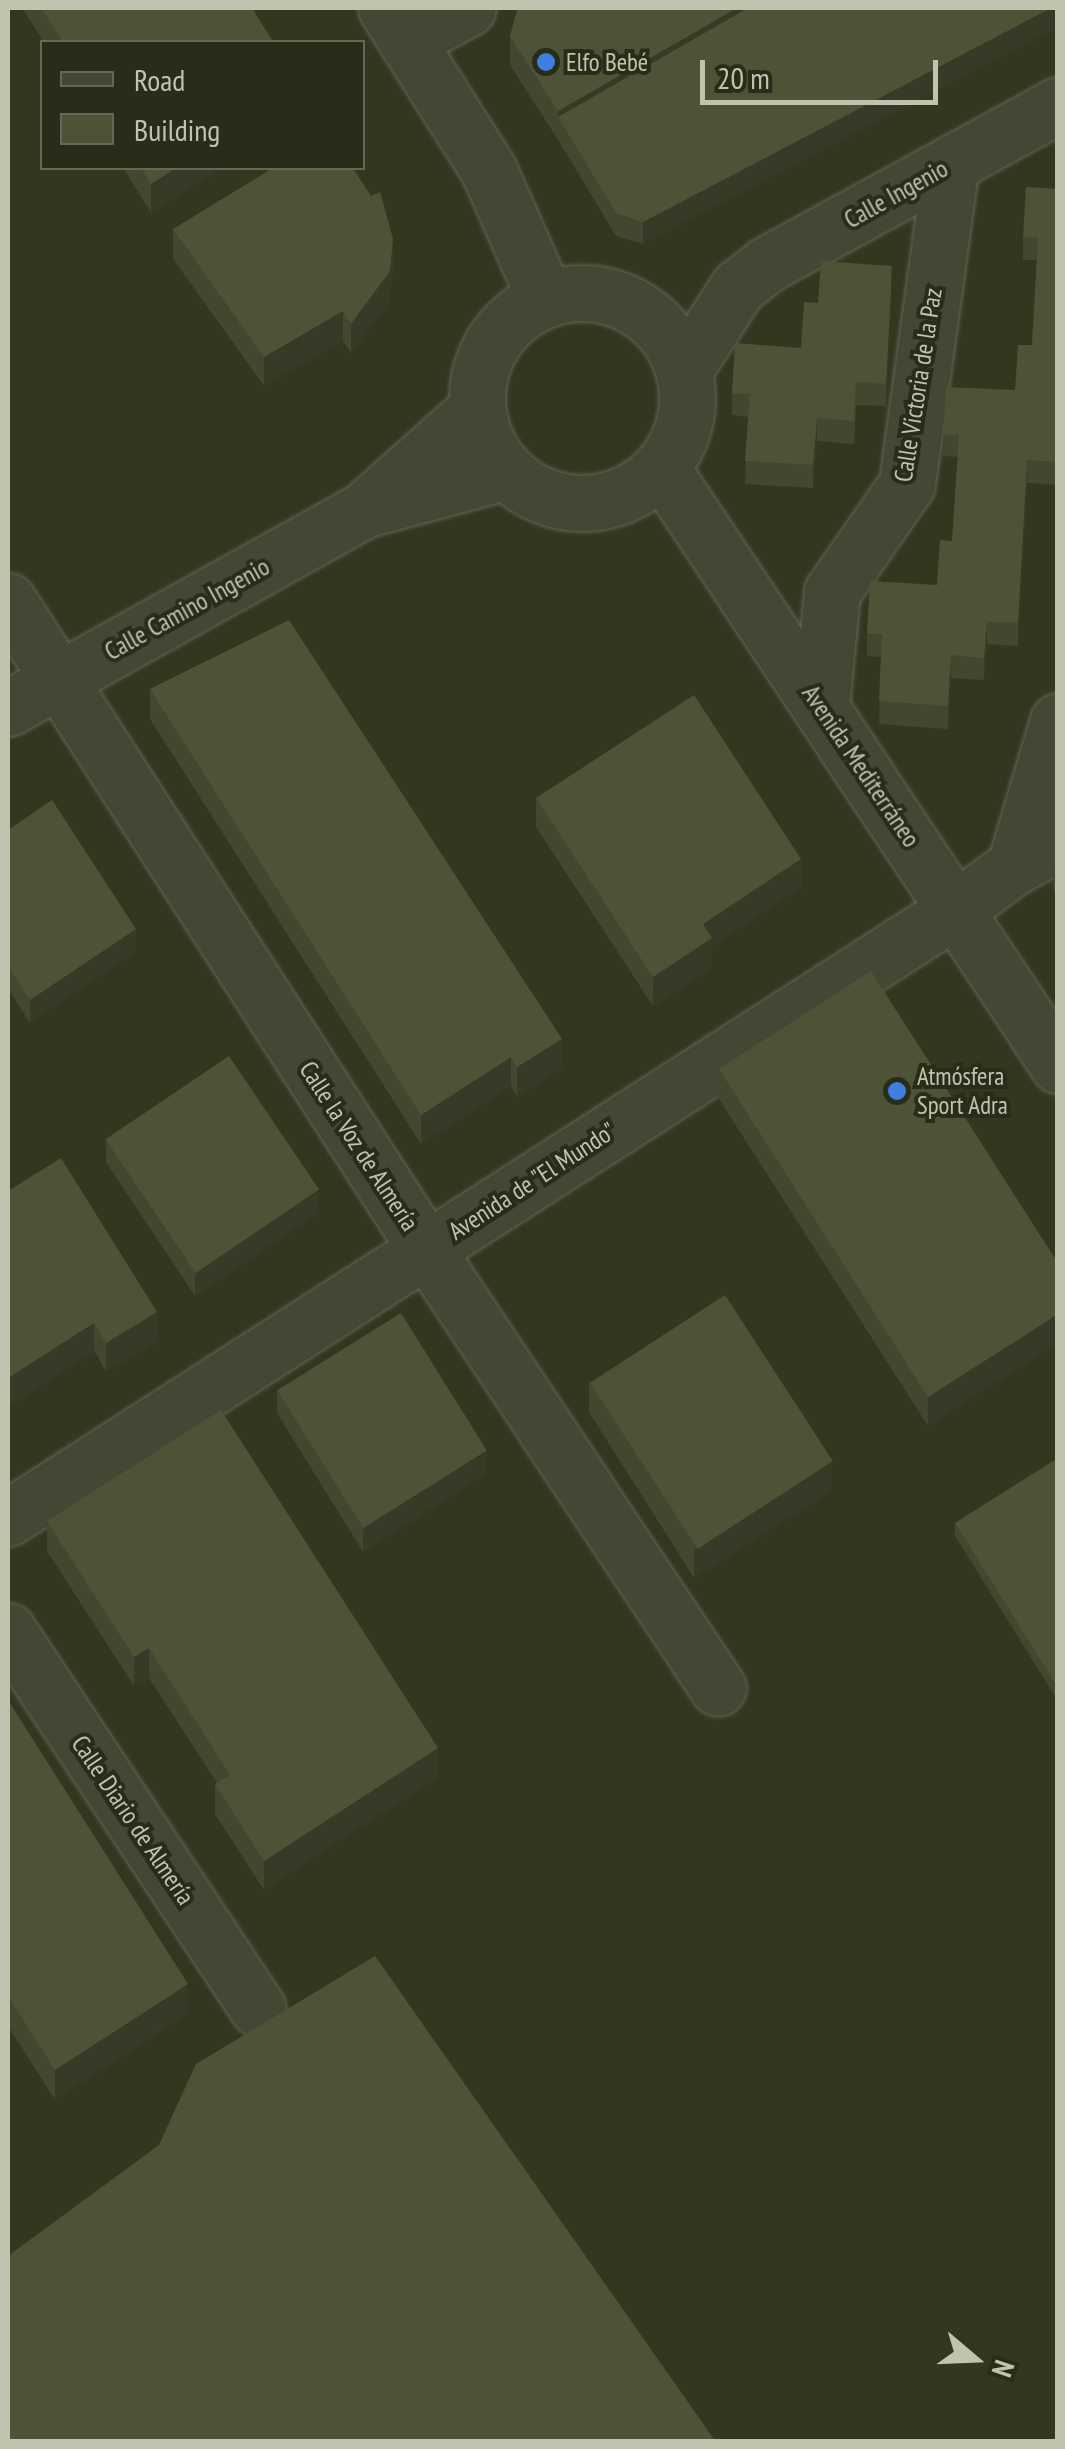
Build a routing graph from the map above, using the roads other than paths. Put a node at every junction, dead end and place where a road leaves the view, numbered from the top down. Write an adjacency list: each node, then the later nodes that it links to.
1 (468, 8): 2 (street)
2 (396, 24): 6 (street)
3 (1058, 104): 4 (street, Calle Ingenio)
4 (951, 164): 5 (street, Calle Ingenio); 15 (street, Calle Victoria de la Paz)
5 (738, 287): 7 (street, Calle Ingenio); 8 (street, Calle Ingenio)
6 (546, 298): 7 (street); 9 (street)
7 (645, 312): 8 (street)
8 (684, 370): 10 (street)
9 (476, 409): 11 (street); 12 (street, Calle Camino Ingenio)
10 (662, 469): 11 (street); 15 (street, Avenida Mediterráneo)
11 (505, 472): 12 (street, Calle Camino Ingenio)
12 (366, 509): 14 (street, Calle Camino Ingenio)
13 (8, 600): 14 (street, Calle la Voz de Almería)
14 (58, 680): 16 (street, Calle Camino Ingenio); 21 (street, Calle la Voz de Almería)
15 (820, 706): 19 (street, Avenida Mediterráneo)
16 (8, 708)
17 (1058, 722): 18 (street)
18 (1036, 855): 19 (street)
19 (956, 910): 20 (street, Avenida Mediterráneo); 21 (street, Avenida de "El Mundo")
20 (1058, 1065)
21 (426, 1249): 22 (street, Avenida de "El Mundo"); 24 (street, Calle la Voz de Almería)
22 (8, 1518)
23 (8, 1631): 25 (street, Calle Diario de Almería)
24 (718, 1688)
25 (258, 2008)

